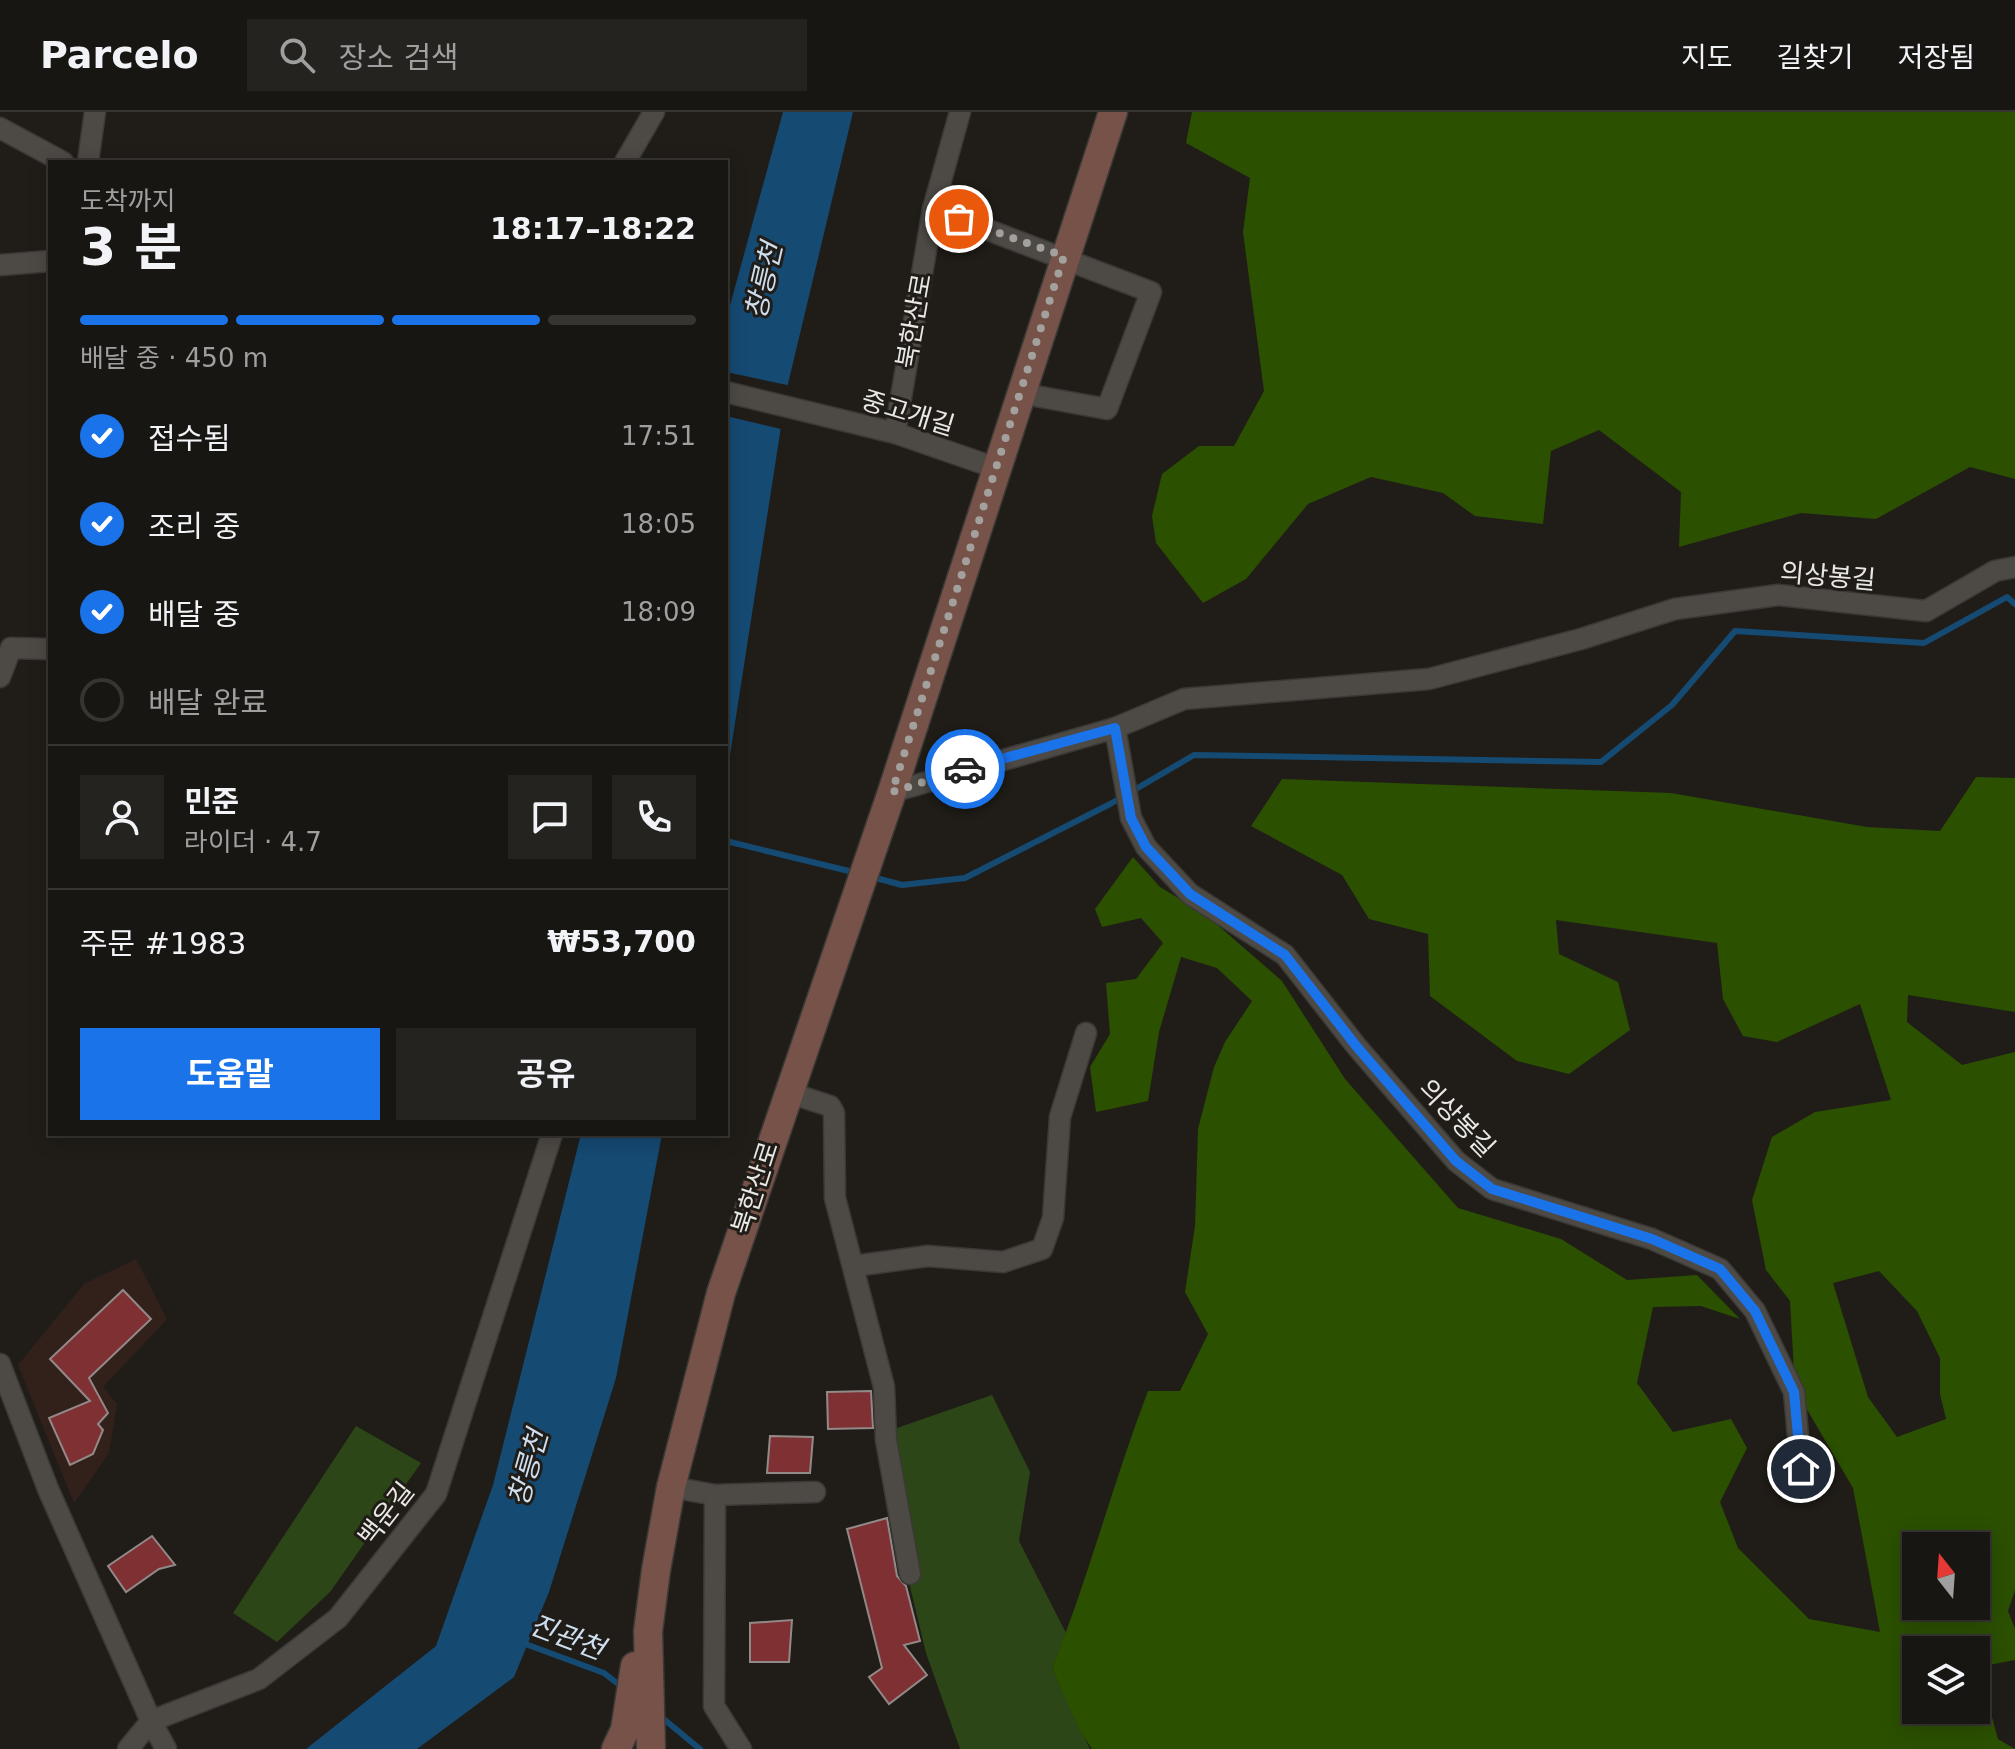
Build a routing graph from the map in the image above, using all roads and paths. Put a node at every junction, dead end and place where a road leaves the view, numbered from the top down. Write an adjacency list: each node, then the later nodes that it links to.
1 (95, 112): 7 (street)
2 (654, 112): 8 (street)
3 (960, 112): 9 (street, 북한산로)
4 (1113, 112): 10 (main road)
5 (0, 128): 6 (street)
6 (59, 160)
7 (88, 160)
8 (626, 160)
9 (933, 209): 10 (street); 15 (street, 북한산로)
10 (1064, 256): 14 (main road); 14 (street)
11 (48, 261): 12 (street)
12 (0, 265)
13 (728, 392): 15 (street, 중고개길)
14 (1019, 393): 16 (main road)
15 (895, 433): 16 (street, 중고개길)
16 (996, 468): 21 (main road)
17 (2015, 567): 20 (street, 의상봉길)
18 (48, 649): 19 (street)
19 (0, 677)
20 (1115, 728): 21 (street, 의상봉길); 27 (street, 의상봉길)
21 (892, 792): 23 (main road, 북한산로)
22 (1086, 1033): 25 (street)
23 (787, 1092): 25 (street); 28 (main road, 북한산로)
24 (551, 1136): 33 (street, 백운길)
25 (854, 1266): 31 (street)
26 (0, 1364): 33 (street)
27 (1801, 1469)
28 (671, 1487): 30 (street); 32 (main road, 북한산로)
29 (815, 1492): 30 (street)
30 (715, 1495): 37 (street)
31 (910, 1574)
32 (648, 1631): 34 (main road); 36 (main road)
33 (159, 1735): 35 (street, 백운길)
34 (620, 1740)
35 (128, 1749)
36 (651, 1749)
37 (741, 1749)

